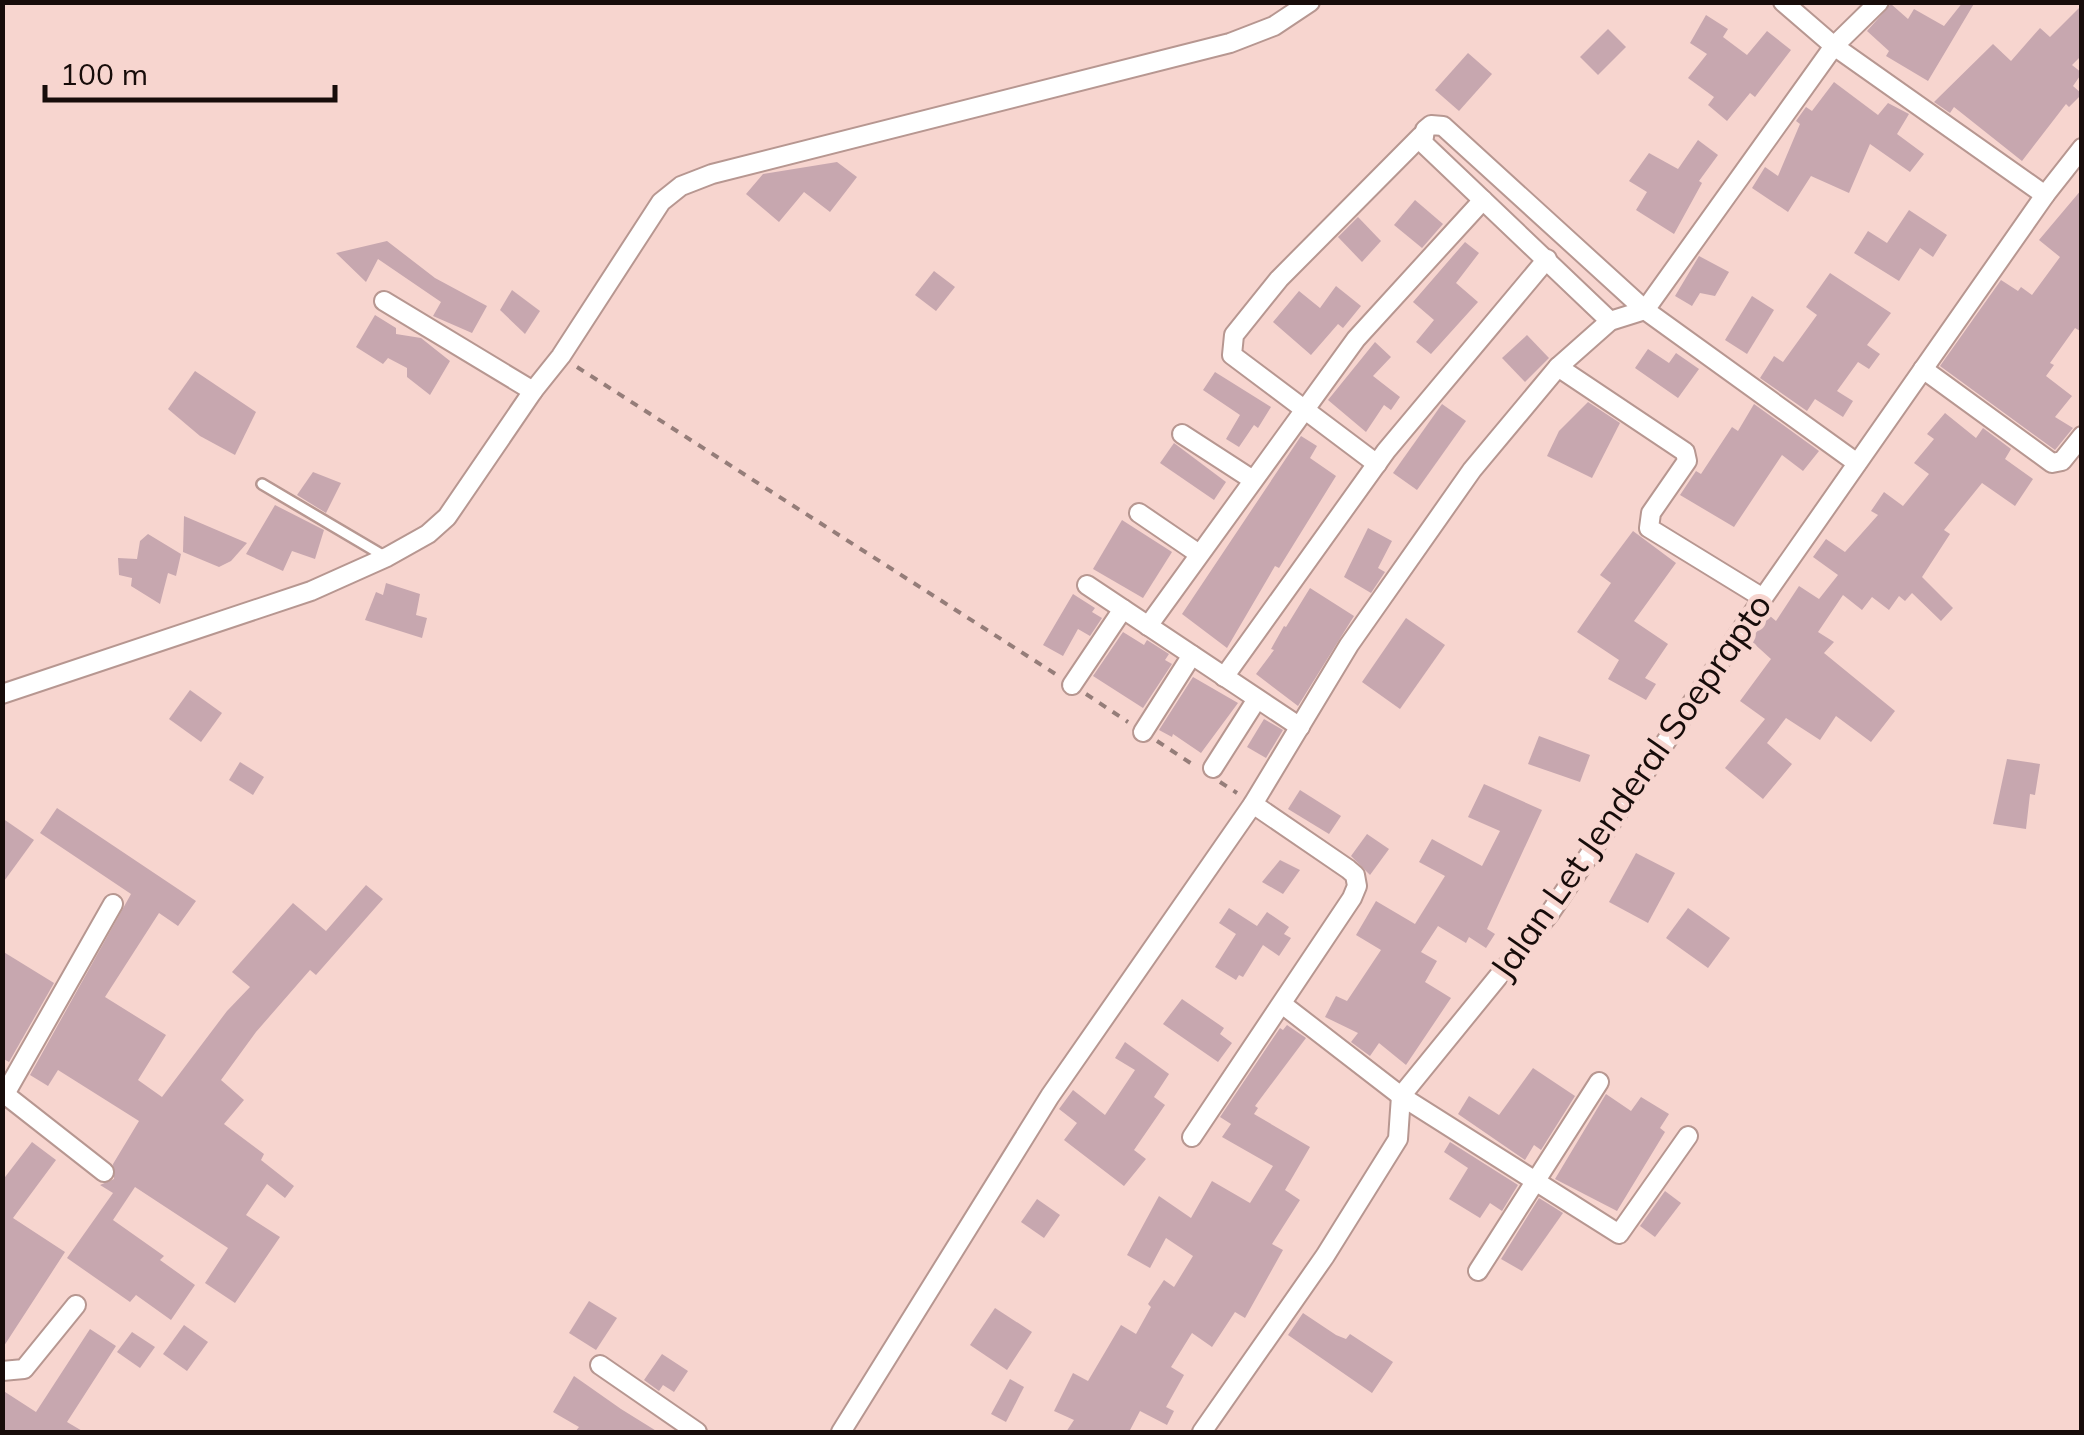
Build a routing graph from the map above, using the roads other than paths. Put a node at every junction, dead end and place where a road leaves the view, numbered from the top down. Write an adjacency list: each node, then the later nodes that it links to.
1 (1310, 2): 15 (street)
2 (1783, 2): 4 (street)
3 (1879, 2): 4 (street)
4 (1834, 46): 7 (street); 11 (street)
5 (1422, 136): 8 (street); 11 (street); 16 (street)
6 (2082, 148): 7 (street, Jalan Let Jenderal Soeprapto)
7 (2045, 195): 14 (street, Jalan Let Jenderal Soeprapto)
8 (1483, 200): 9 (street); 16 (street)
9 (1548, 259): 12 (street); 20 (street)
10 (384, 300): 15 (street)
11 (1645, 310): 12 (street); 19 (street)
12 (1610, 321): 13 (street)
13 (1558, 367): 27 (street); 35 (street)
14 (1923, 369): 18 (street); 19 (street, Jalan Let Jenderal Soeprapto)
15 (533, 391): 25 (street)
16 (1306, 408): 20 (street); 21 (street)
17 (1182, 434): 21 (street)
18 (2082, 436)
19 (1857, 463): 27 (street, Jalan Let Jenderal Soeprapto)
20 (1378, 464): 31 (street)
21 (1253, 480): 24 (street)
22 (262, 484): 25 (lane)
23 (1139, 513): 24 (street)
24 (1199, 554): 29 (street)
25 (387, 557): 33 (street)
26 (1088, 585): 28 (street)
27 (1763, 598): 43 (street, Jalan Let Jenderal Soeprapto)
28 (1122, 609): 29 (street); 32 (street)
29 (1148, 626): 30 (street)
30 (1192, 655): 31 (street); 36 (street)
31 (1224, 677): 34 (street)
32 (1072, 685)
33 (2, 694)
34 (1257, 699): 35 (street); 37 (street)
35 (1300, 728): 38 (street)
36 (1143, 732)
37 (1214, 768)
38 (1254, 804): 40 (street); 53 (street)
39 (113, 904): 42 (street)
40 (1282, 1004): 43 (street); 45 (street)
41 (1599, 1082): 47 (street)
42 (4, 1093): 46 (street)
43 (1401, 1096): 47 (street); 54 (street)
44 (1688, 1136): 47 (street)
45 (1192, 1137)
46 (104, 1172)
47 (1535, 1181): 48 (street)
48 (1478, 1271)
49 (76, 1306): 51 (street)
50 (600, 1366): 52 (street)
51 (2, 1371)
52 (697, 1432)
53 (842, 1432)
54 (1202, 1432)

